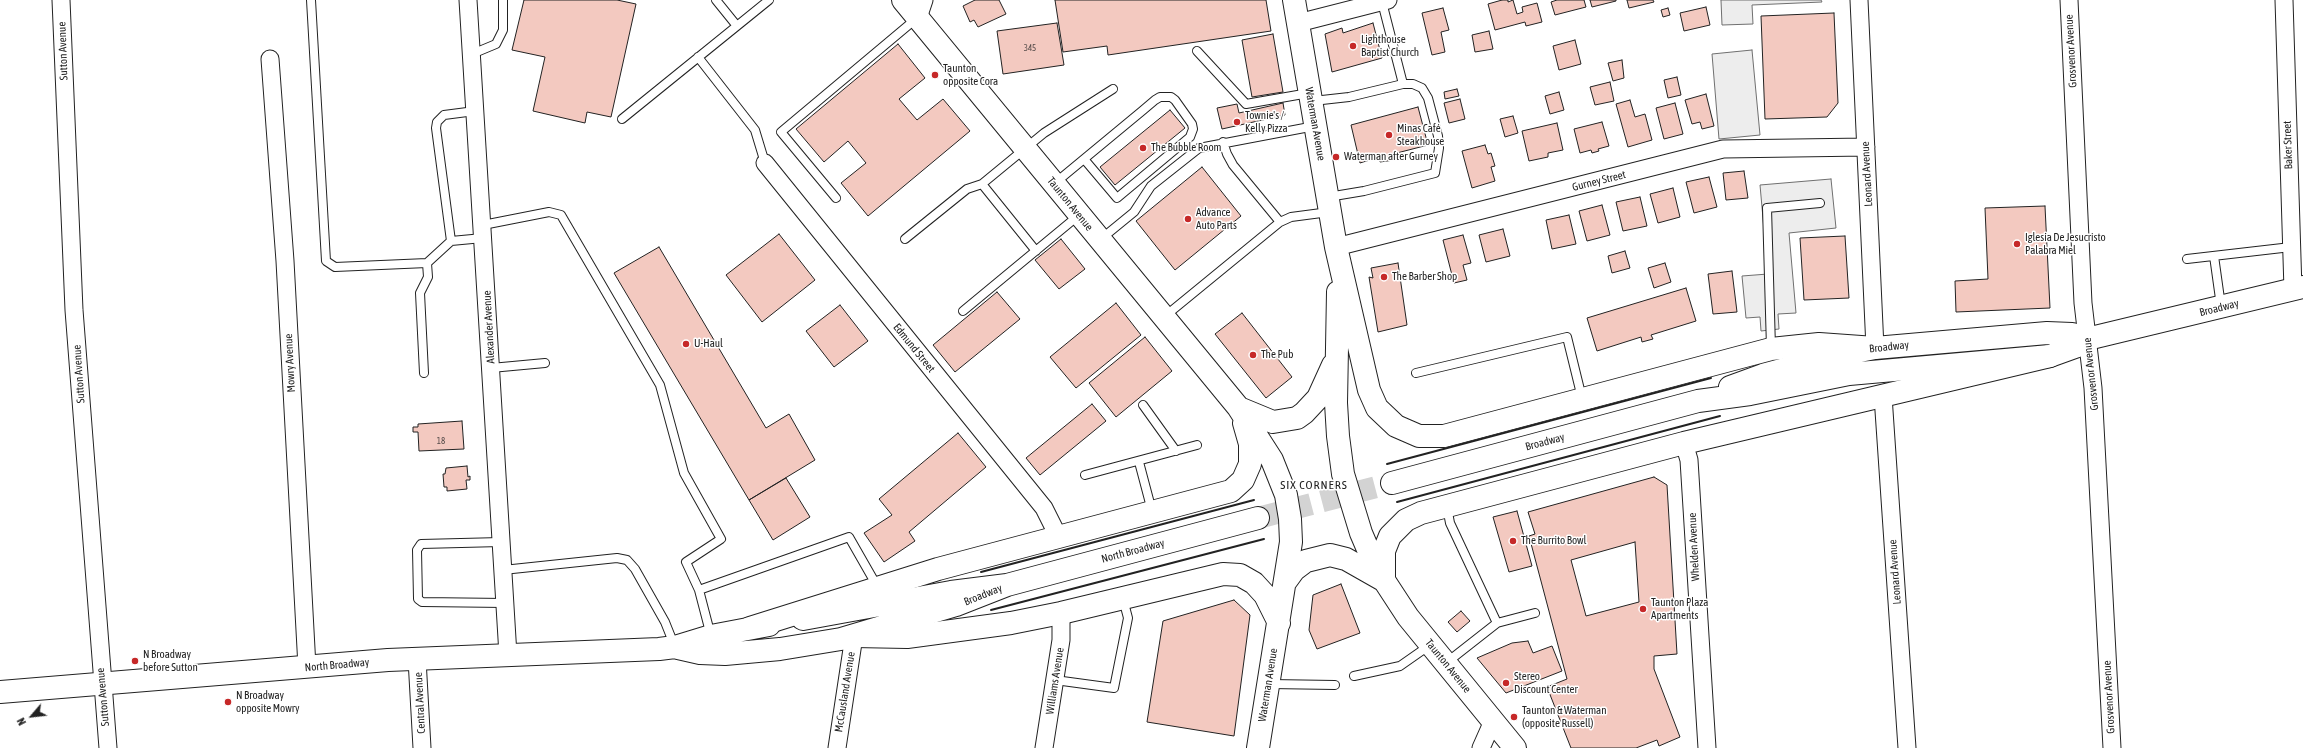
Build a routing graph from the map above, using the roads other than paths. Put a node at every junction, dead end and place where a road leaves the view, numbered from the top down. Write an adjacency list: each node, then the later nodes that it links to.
1 (61, 0): 100 (street, Sutton Avenue)
2 (310, 0): 47 (lane)
3 (468, 0): 17 (street, Alexander Avenue)
4 (503, 0): 17 (lane)
5 (716, 0): 15 (lane)
6 (769, 0): 15 (lane)
7 (903, 0): 13 (main road, Taunton Avenue)
8 (1294, 0): 14 (main road, Waterman Avenue)
9 (1860, 0): 27 (street, Leonard Avenue)
10 (2069, 0): 52 (street, Grosvenor Avenue)
11 (2284, 0): 43 (street, Baker Street)
12 (1385, 1): 14 (street); 20 (lane)
13 (921, 9): 28 (main road, Taunton Avenue); 33 (lane)
14 (1298, 23): 22 (main road, Waterman Avenue)
15 (737, 26): 18 (lane)
16 (1197, 51): 22 (lane)
17 (472, 54): 23 (street, Alexander Avenue)
18 (698, 57): 24 (lane); 30 (lane)
19 (270, 59): 97 (street, Mowry Avenue)
20 (1403, 84): 22 (lane); 35 (lane)
21 (1113, 88): 28 (lane)
22 (1310, 97): 25 (main road, Waterman Avenue)
23 (475, 111): 38 (street, Alexander Avenue); 41 (lane)
24 (622, 119)
25 (1315, 126): 26 (lane); 35 (main road, Waterman Avenue)
26 (1223, 142): 37 (lane); 40 (lane)
27 (1866, 147): 42 (street, Gurney Street); 54 (street, Leonard Avenue)
28 (1025, 149): 31 (lane); 32 (main road, Taunton Avenue)
29 (1084, 159): 29 (lane); 32 (lane)
30 (765, 163): 75 (street, Edmund Street)
31 (982, 184): 39 (lane); 44 (lane)
32 (1054, 184): 36 (main road, Taunton Avenue)
33 (836, 198)
34 (1820, 203): 55 (lane)
35 (1329, 204): 37 (lane); 42 (main road, Waterman Avenue)
36 (1079, 215): 40 (main road, Taunton Avenue); 44 (lane)
37 (1280, 222): 51 (lane)
38 (483, 232): 41 (lane); 58 (street, Alexander Avenue); 82 (lane)
39 (905, 239)
40 (1100, 240): 51 (main road, Taunton Avenue)
41 (451, 241): 47 (lane)
42 (1336, 247): 53 (main road); 62 (main road)
43 (2291, 247): 45 (lane); 48 (street, Baker Street)
44 (1036, 251): 50 (lane)
45 (2214, 256): 46 (lane); 49 (lane)
46 (2187, 259)
47 (427, 263): 60 (lane)
48 (2298, 288): 49 (main road, Broadway)
49 (2221, 307): 52 (main road, Broadway)
50 (962, 311)
51 (1164, 318): 65 (main road, Taunton Avenue)
52 (2087, 339): 54 (main road, Broadway); 56 (main road, Broadway); 114 (street, Grosvenor Avenue)
53 (1337, 348): 65 (main road); 79 (main road, Taunton Avenue)
54 (1875, 348): 55 (main road); 63 (main road, Broadway)
55 (1771, 349): 62 (main road)
56 (2050, 356): 61 (main road); 63 (main road, Broadway)
57 (546, 363): 58 (lane)
58 (491, 368): 76 (street, Alexander Avenue)
59 (1416, 373): 62 (lane)
60 (424, 374)
61 (1883, 396): 66 (main road); 113 (street, Leonard Avenue)
62 (1583, 399)
63 (1698, 401): 71 (main road, Broadway)
64 (1144, 404): 68 (lane)
65 (1238, 407): 73 (main road); 78 (main road, Waterman Avenue)
66 (1684, 443): 72 (main road); 112 (street, Whelden Avenue)
67 (1197, 445): 68 (lane)
68 (1176, 451): 69 (lane)
69 (1139, 462): 70 (lane); 73 (lane)
70 (1085, 475)
71 (1392, 483)
72 (1447, 506): 79 (main road); 88 (lane)
73 (1152, 512): 75 (main road)
74 (1258, 518): 80 (main road, North Broadway)
75 (1058, 536): 81 (main road)
76 (502, 542): 77 (street, Alexander Avenue); 84 (lane)
77 (503, 570): 84 (street, Alexander Avenue); 93 (lane)
78 (1286, 581): 79 (main road); 87 (main road, Waterman Avenue)
79 (1384, 581): 92 (main road, Taunton Avenue)
80 (1007, 585): 89 (main road, Broadway); 91 (main road, Broadway)
81 (878, 588): 82 (lane); 89 (main road)
82 (699, 590): 90 (lane)
83 (1123, 598): 85 (main road); 87 (main road); 99 (lane)
84 (505, 603): 94 (street, Alexander Avenue)
85 (1061, 613): 91 (main road); 99 (street, Williams Avenue)
86 (1535, 613): 88 (lane)
87 (1279, 623): 101 (main road, Waterman Avenue)
88 (1497, 623): 96 (lane)
89 (750, 628): 90 (main road, Broadway)
90 (711, 636): 93 (main road, Broadway)
91 (854, 636): 93 (main road, Broadway); 107 (street, McCausland Avenue)
92 (1430, 644): 96 (main road, Taunton Avenue); 98 (lane)
93 (675, 648): 94 (main road, North Broadway)
94 (508, 655): 95 (main road, North Broadway)
95 (417, 659): 97 (main road, North Broadway); 106 (street, Central Avenue)
96 (1446, 663): 104 (main road, Taunton Avenue)
97 (307, 667): 100 (main road, North Broadway)
98 (1354, 676)
99 (1055, 680): 108 (street, Williams Avenue)
100 (102, 684): 103 (main road, North Broadway); 105 (street, Sutton Avenue)
101 (1269, 684): 102 (lane); 109 (main road, Waterman Avenue)
102 (1335, 685)
103 (0, 692)
104 (1494, 721): 110 (street); 111 (main road, Taunton Avenue)
105 (108, 748)
106 (422, 748)
107 (837, 748)
108 (1044, 748)
109 (1258, 748)
110 (1481, 748)
111 (1515, 748)
112 (1706, 748)
113 (1907, 748)
114 (2112, 748)

